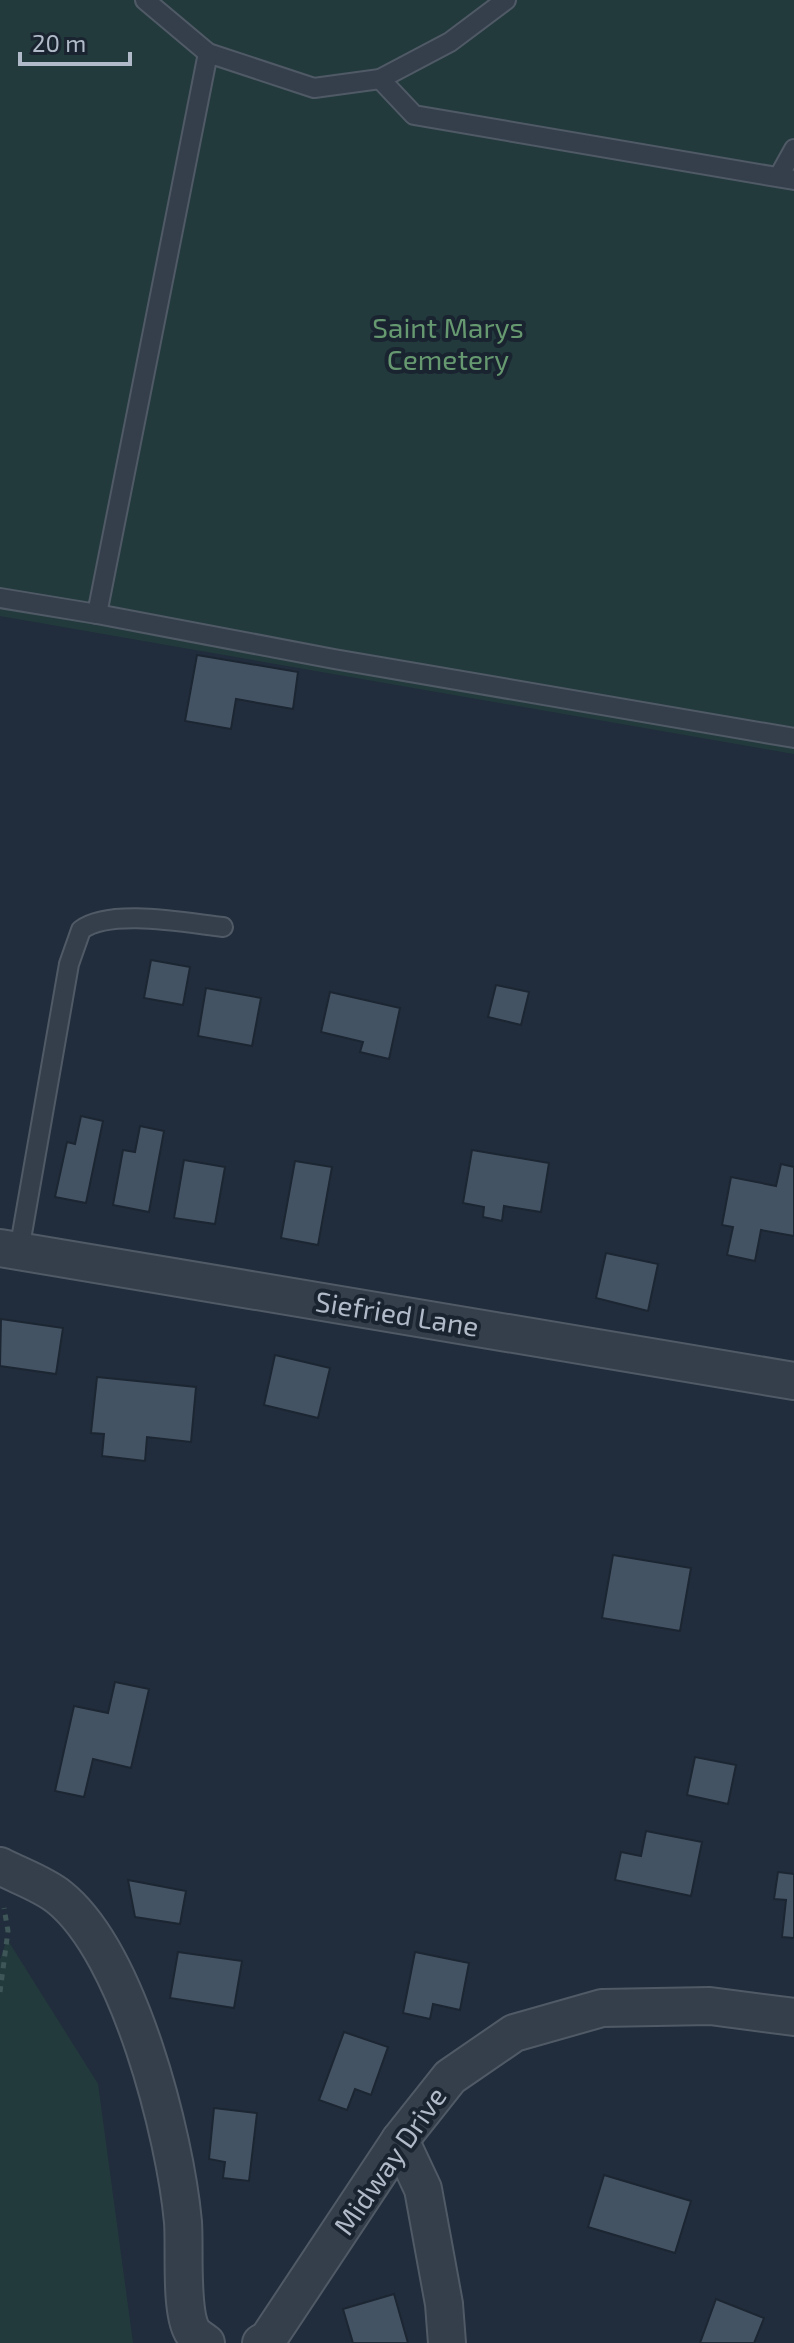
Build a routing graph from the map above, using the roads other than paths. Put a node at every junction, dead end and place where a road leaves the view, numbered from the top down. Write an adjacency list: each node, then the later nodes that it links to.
1 (145, 0): 3 (lane)
2 (506, 0): 4 (lane)
3 (208, 53): 4 (lane); 8 (lane)
4 (380, 79): 6 (lane)
5 (794, 149): 6 (lane)
6 (787, 178)
7 (0, 598): 8 (lane)
8 (97, 614): 9 (lane)
9 (794, 738)
10 (223, 927): 11 (lane)
11 (10, 1250): 12 (street, Siefried Lane)
12 (794, 1381)
13 (0, 1866): 16 (street)
14 (794, 2017): 15 (street, Midway Drive)
15 (400, 2140): 17 (street, Midway Drive); 18 (street)
16 (206, 2343)
17 (261, 2343)
18 (447, 2343)

